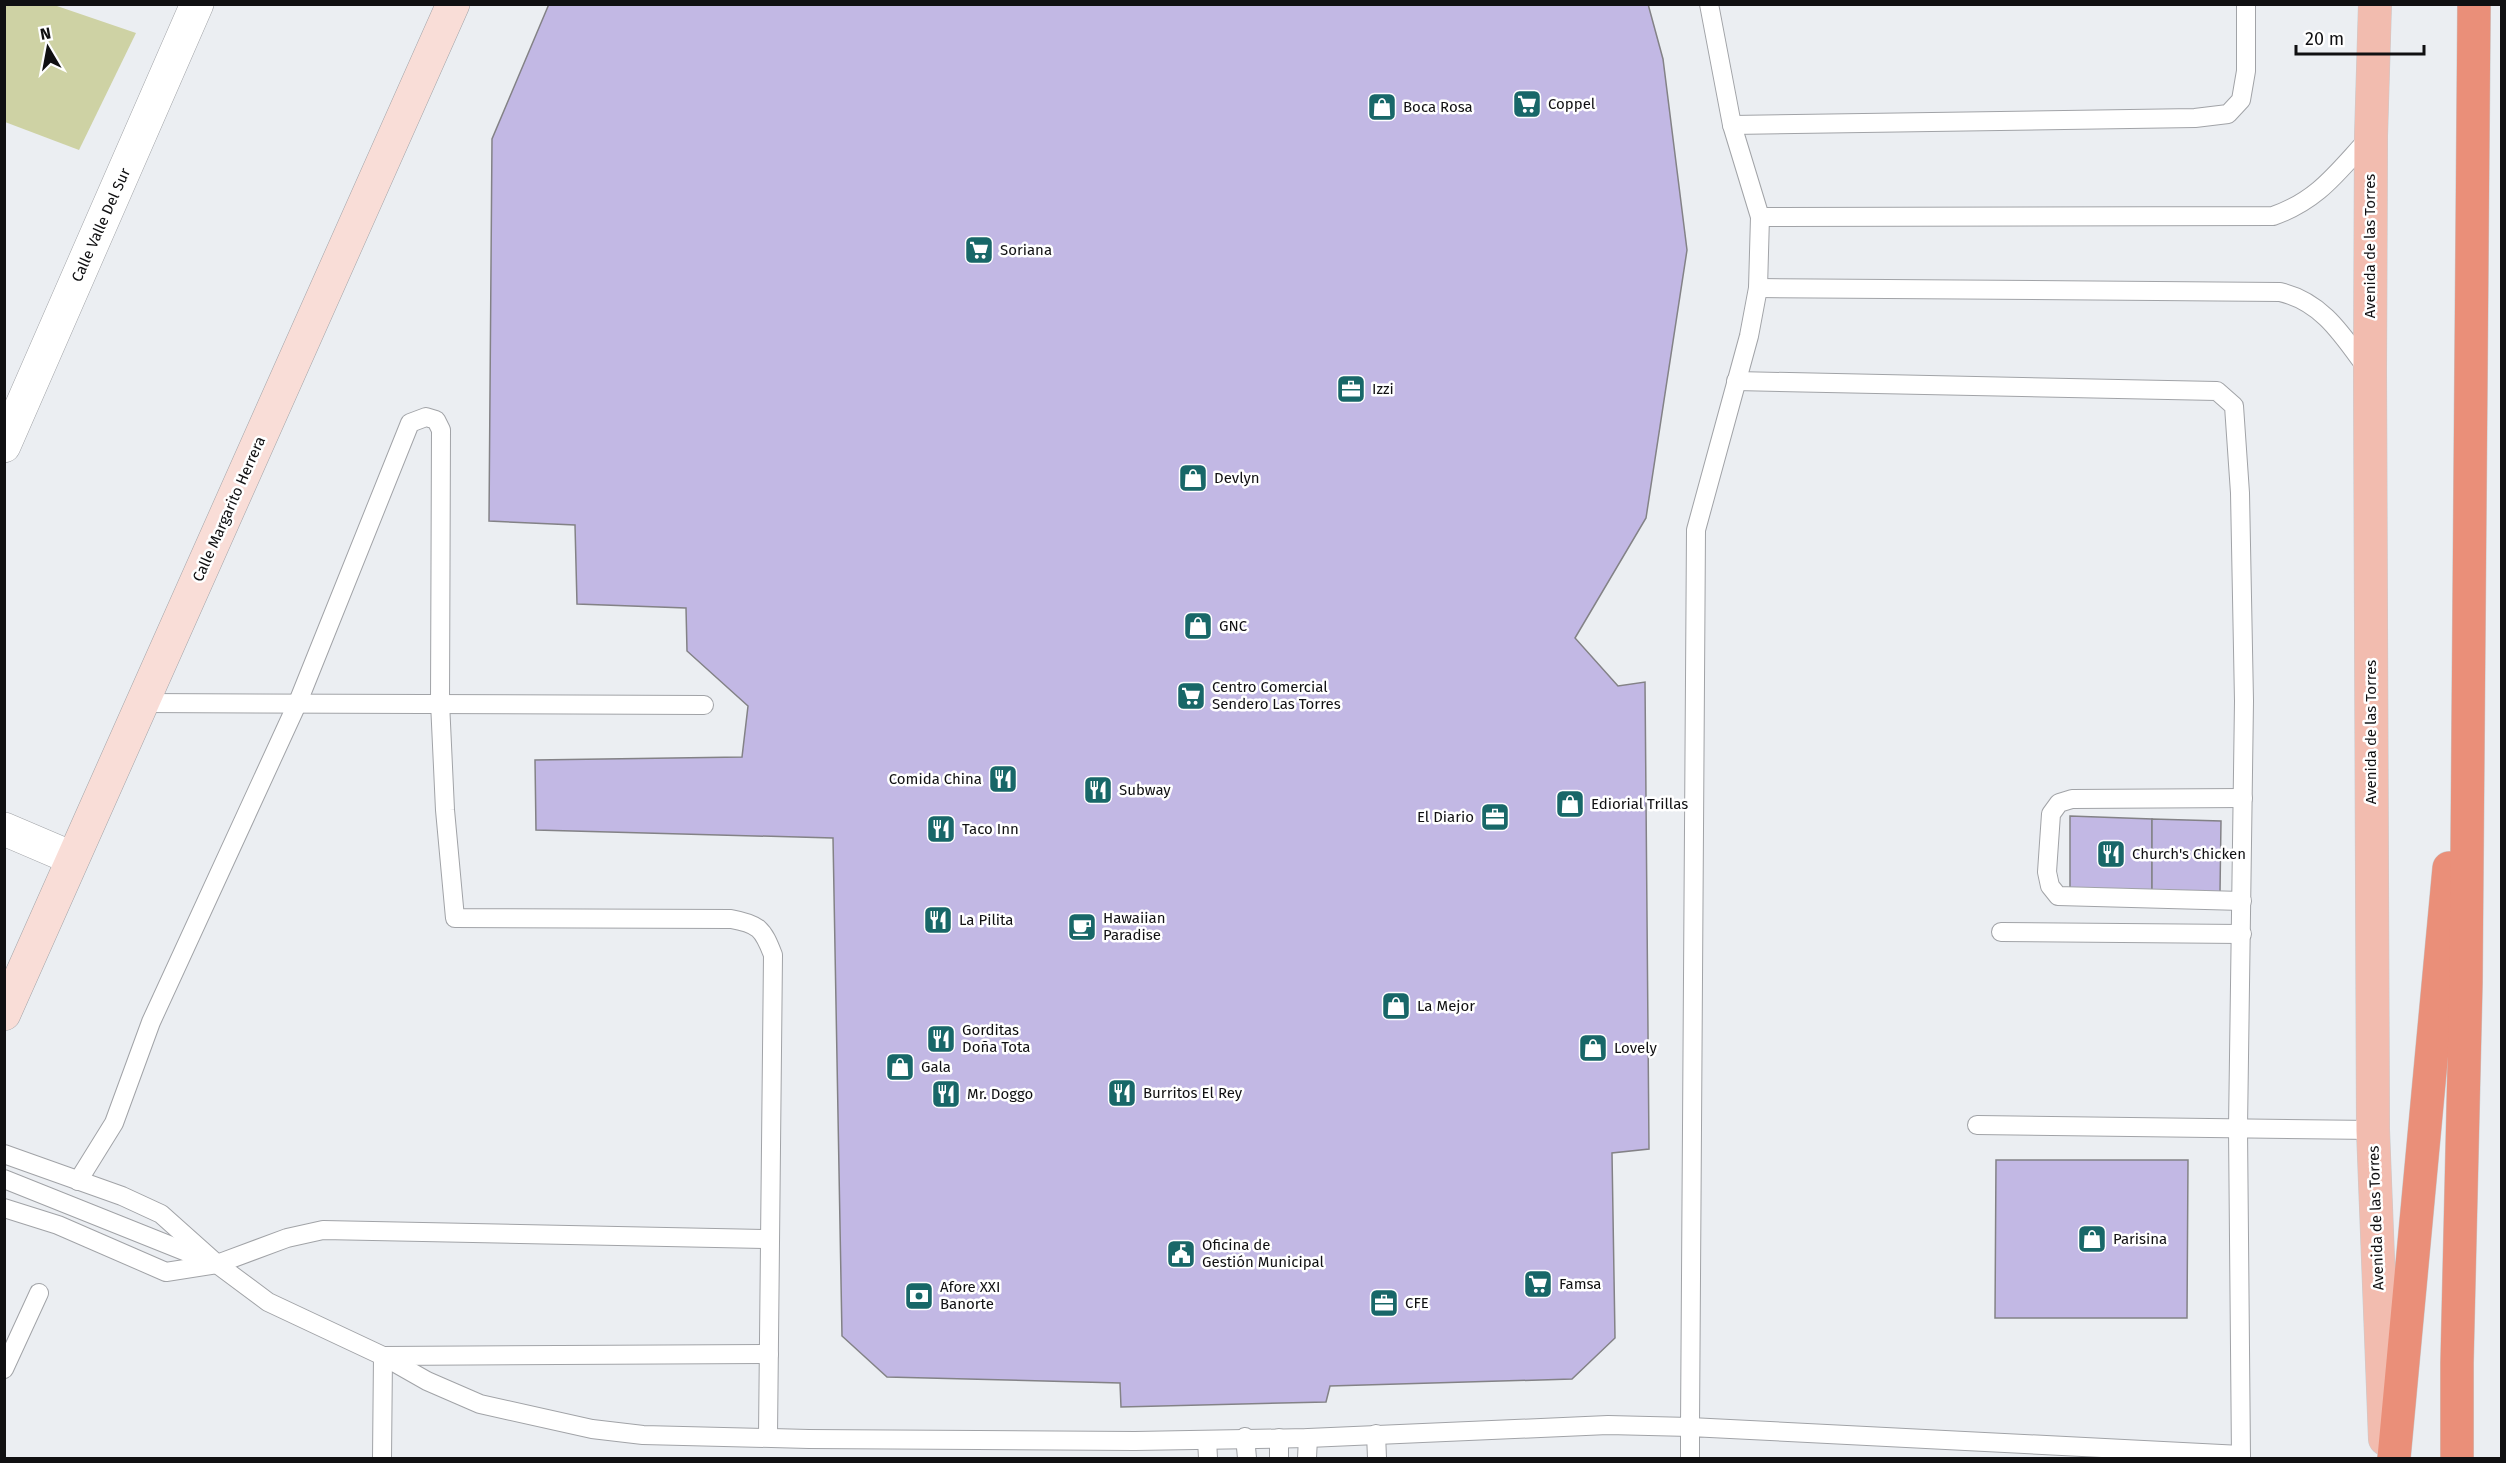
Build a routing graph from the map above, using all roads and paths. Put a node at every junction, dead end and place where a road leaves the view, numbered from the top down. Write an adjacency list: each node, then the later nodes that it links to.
1 (197, 4): 13 (street, Calle Valle Del Sur)
2 (453, 4): 16 (street, Calle Margarito Herrera)
3 (1709, 4): 7 (lane)
4 (2375, 4): 8 (main road, Avenida de las Torres)
5 (2474, 4): 18 (highway)
6 (2246, 12): 7 (lane)
7 (1732, 125): 9 (lane)
8 (2371, 136): 9 (lane); 11 (main road, Avenida de las Torres)
9 (1760, 217): 10 (lane)
10 (1758, 288): 11 (lane); 12 (lane)
11 (2370, 372): 28 (main road, Avenida de las Torres)
12 (1736, 381): 19 (lane); 39 (lane)
13 (4, 446)
14 (298, 702): 15 (lane); 15 (lane); 16 (lane); 31 (lane)
15 (440, 702): 17 (lane); 33 (lane)
16 (142, 703): 21 (street, Calle Margarito Herrera)
17 (704, 705)
18 (2468, 720): 55 (highway); 56 (highway)
19 (2243, 798): 22 (lane); 22 (lane)
20 (4, 829): 21 (street)
21 (72, 858): 25 (street, Calle Margarito Herrera)
22 (2242, 901): 24 (lane)
23 (2001, 932): 24 (lane)
24 (2242, 934): 27 (lane)
25 (4, 1014)
26 (1977, 1125): 27 (lane)
27 (2238, 1128): 28 (lane); 47 (lane)
28 (2373, 1130): 54 (main road, Avenida de las Torres)
29 (4, 1154): 31 (lane)
30 (4, 1179): 34 (lane)
31 (78, 1181): 34 (lane)
32 (4, 1208): 34 (lane)
33 (770, 1239): 34 (lane); 36 (lane)
34 (217, 1264): 37 (lane)
35 (39, 1293): 38 (lane)
36 (769, 1354): 37 (lane); 41 (lane)
37 (383, 1356): 41 (lane); 48 (lane)
38 (4, 1368)
39 (1690, 1427): 40 (lane); 47 (lane); 53 (lane)
40 (1376, 1434): 44 (lane); 52 (lane)
41 (768, 1436): 46 (lane)
42 (1245, 1437): 43 (lane); 45 (lane); 49 (lane)
43 (1279, 1438): 44 (lane); 50 (lane)
44 (1308, 1438): 51 (lane)
45 (1207, 1449): 46 (lane)
46 (1135, 1450)
47 (2241, 1457)
48 (382, 1458)
49 (1247, 1458)
50 (1279, 1458)
51 (1307, 1458)
52 (1377, 1458)
53 (1690, 1458)
54 (2386, 1458)
55 (2394, 1458)
56 (2457, 1458)

